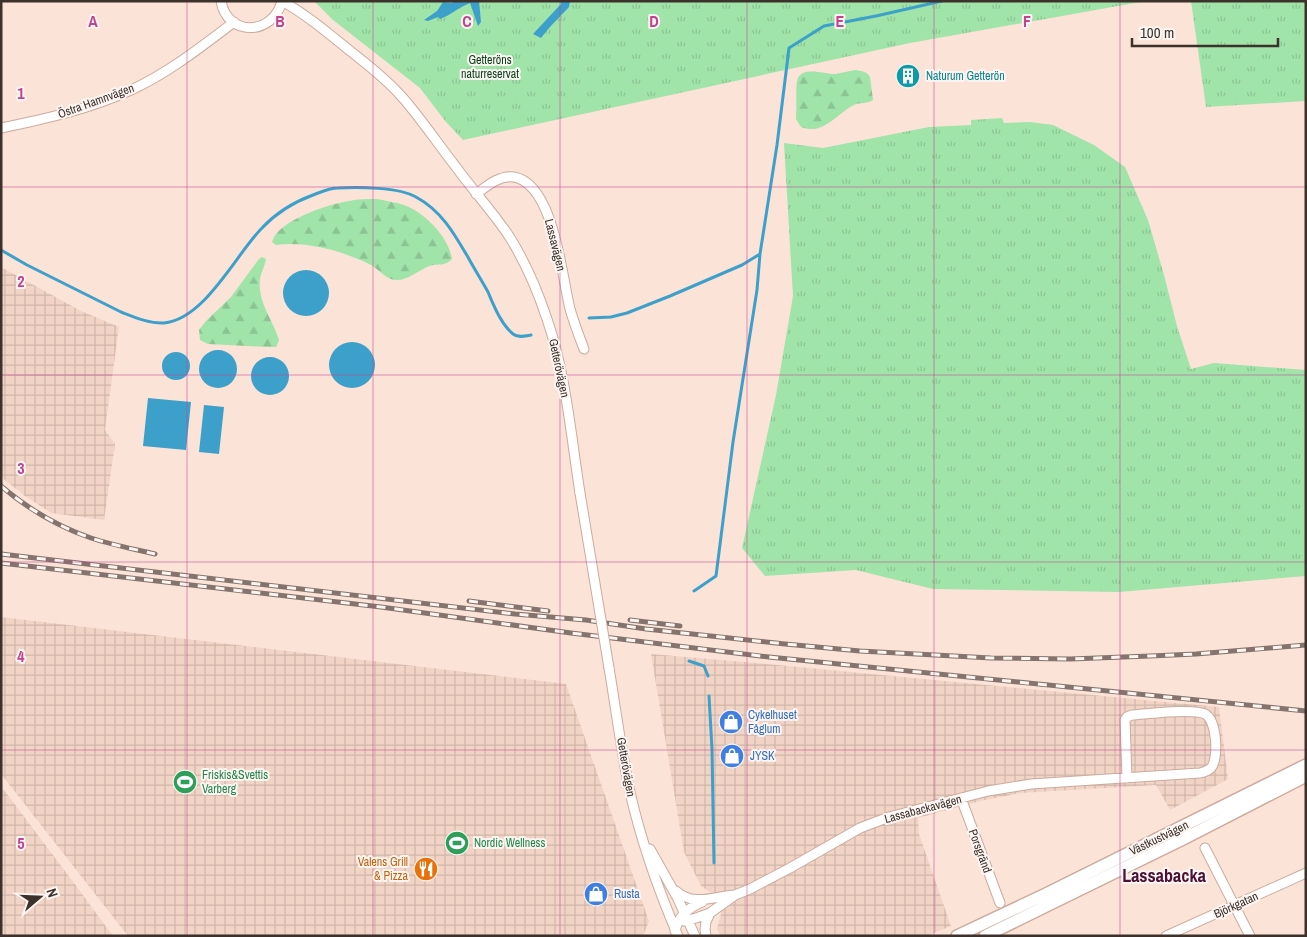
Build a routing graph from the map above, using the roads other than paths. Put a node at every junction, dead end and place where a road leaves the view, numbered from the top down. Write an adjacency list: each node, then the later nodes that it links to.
1 (220, 1): 3 (street)
2 (282, 1): 3 (street); 5 (street, Getterövägen)
3 (234, 22): 4 (street, Östra Hamnvägen)
4 (1, 128)
5 (476, 194): 6 (street, Lassavägen); 11 (street, Getterövägen, bridge)
6 (584, 349)
7 (1306, 764): 24 (main road, Västkustvägen)
8 (1306, 776): 25 (main road, Västkustvägen)
9 (1127, 778): 9 (street, Lassabackavägen); 10 (street, Lassabackavägen)
10 (961, 798): 15 (street, Lassabackavägen); 17 (street, Porsgränd)
11 (640, 831): 14 (street, Getterövägen); 20 (street, Getterövägen)
12 (1205, 848): 18 (street)
13 (1306, 873): 18 (street, Björkgatan)
14 (672, 888): 16 (street); 20 (street, Getterövägen)
15 (735, 895): 16 (street); 19 (street)
16 (704, 900): 20 (street)
17 (1000, 903)
18 (1235, 906): 26 (street, Björkgatan); 27 (street)
19 (710, 913): 20 (street); 23 (street)
20 (681, 919): 21 (street, Getterövägen); 22 (street, Getterövägen)
21 (677, 933)
22 (696, 936)
23 (706, 936)
24 (957, 936)
25 (986, 936)
26 (1166, 936)
27 (1250, 936)

